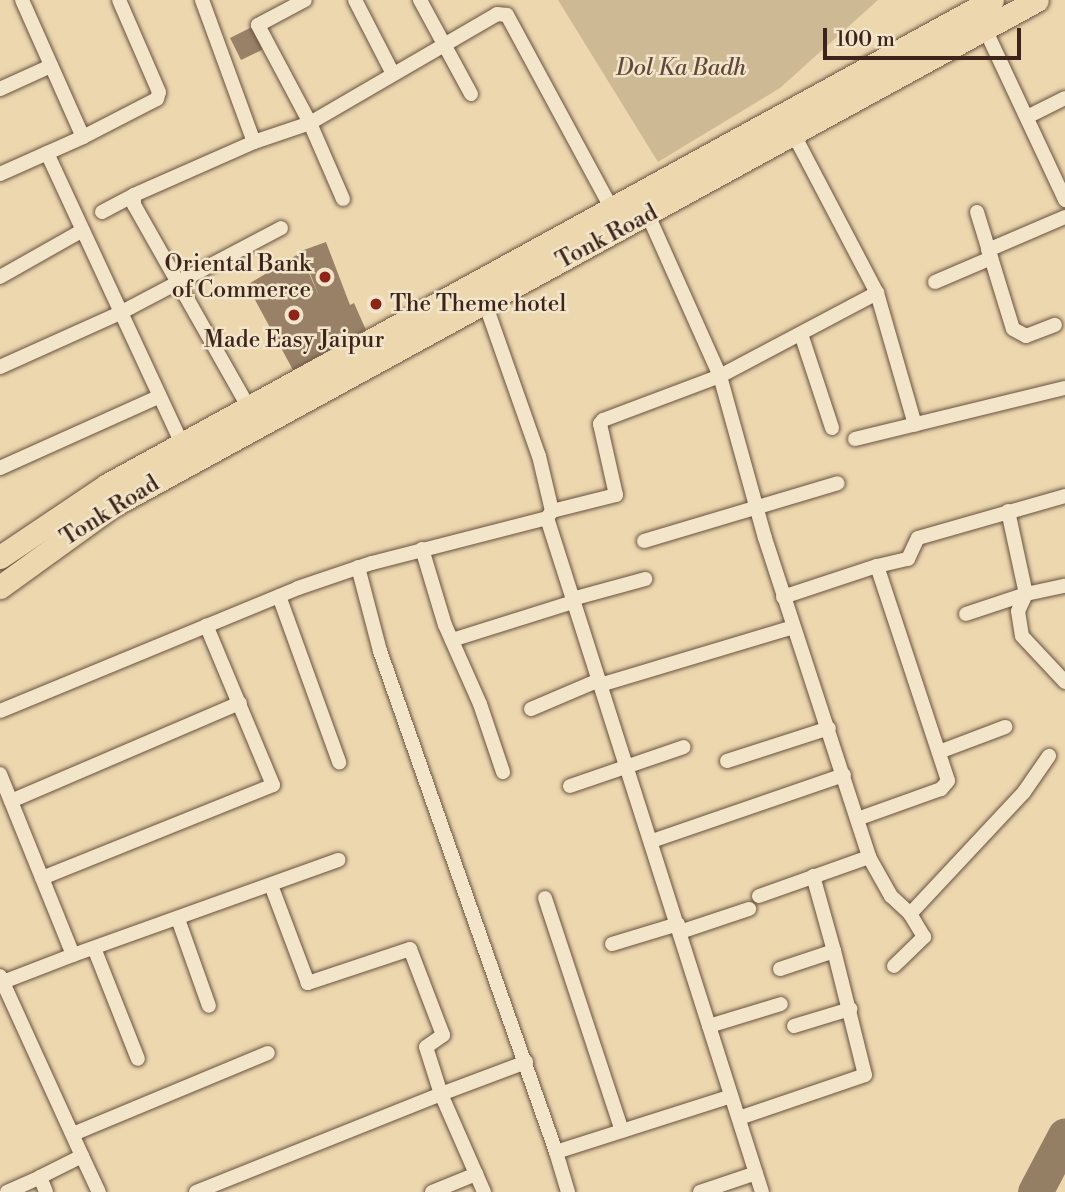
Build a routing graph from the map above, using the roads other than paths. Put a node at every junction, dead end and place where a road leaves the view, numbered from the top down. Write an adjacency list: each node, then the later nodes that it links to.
1 (22, 0): 11 (street)
2 (119, 0): 19 (street)
3 (202, 0): 20 (street)
4 (305, 0): 17 (street)
5 (355, 0): 12 (street)
6 (420, 0): 10 (street)
7 (990, 0): 30 (main road, Tonk Road)
8 (1037, 0): 9 (main road, Tonk Road)
9 (985, 29): 16 (street); 18 (main road, Tonk Road)
10 (443, 43): 12 (street); 14 (street); 30 (street)
11 (51, 66): 13 (street); 19 (street)
12 (393, 74): 17 (street)
13 (0, 89)
14 (471, 94)
15 (1065, 98): 16 (street)
16 (1027, 117): 25 (street)
17 (310, 123): 20 (street); 24 (street)
18 (794, 135): 28 (main road, Tonk Road); 37 (street)
19 (83, 136): 21 (street)
20 (254, 142): 23 (street)
21 (47, 153): 22 (street); 32 (street)
22 (0, 174)
23 (134, 195): 26 (street); 36 (street)
24 (343, 199)
25 (1065, 200)
26 (102, 212)
27 (976, 212): 33 (street)
28 (648, 215): 30 (main road, Tonk Road); 43 (street)
29 (1065, 218): 33 (street)
30 (618, 219): 38 (main road, Tonk Road); 46 (main road, Tonk Road)
31 (281, 228): 36 (street)
32 (83, 230): 34 (street); 39 (street)
33 (990, 254): 35 (street); 40 (street)
34 (0, 277)
35 (935, 282)
36 (178, 284): 39 (street); 46 (street)
37 (877, 293): 41 (street); 47 (street)
38 (485, 303): 56 (street); 64 (main road, Tonk Road)
39 (120, 313): 42 (street); 45 (street)
40 (1055, 325)
41 (801, 334): 43 (street); 48 (street)
42 (0, 367)
43 (720, 376): 54 (street); 56 (street)
44 (1065, 388): 47 (street)
45 (158, 397): 50 (street); 51 (street)
46 (249, 408): 50 (main road, Tonk Road)
47 (915, 425): 49 (street)
48 (832, 428)
49 (855, 439)
50 (182, 444): 59 (main road, Tonk Road)
51 (0, 468)
52 (838, 483): 54 (street)
53 (1065, 496): 55 (street)
54 (755, 504): 57 (street); 67 (street)
55 (1008, 510): 60 (street); 65 (street)
56 (549, 515): 58 (street); 68 (street)
57 (644, 541)
58 (422, 549): 61 (street); 72 (street)
59 (0, 557)
60 (877, 566): 67 (street); 81 (street)
61 (358, 567): 66 (street); 118 (street)
62 (645, 579): 68 (street)
63 (1065, 586): 65 (street)
64 (0, 587)
65 (1026, 594): 69 (street); 74 (street)
66 (279, 596): 70 (street); 84 (street)
67 (783, 597): 71 (street)
68 (573, 601): 72 (street); 73 (street)
69 (966, 614)
70 (206, 625): 75 (street); 77 (street)
71 (793, 627): 73 (street); 79 (street)
72 (452, 640): 86 (street)
73 (599, 682): 76 (street); 85 (street)
74 (1065, 682)
75 (240, 703): 90 (street); 96 (street)
76 (531, 709)
77 (0, 710)
78 (1005, 727): 81 (street)
79 (829, 728): 83 (street); 88 (street)
80 (684, 747): 85 (street)
81 (939, 752): 91 (street)
82 (1049, 756): 101 (street)
83 (727, 761)
84 (339, 762)
85 (628, 766): 89 (street); 92 (street)
86 (503, 772)
87 (0, 774): 90 (street)
88 (844, 775): 91 (street); 92 (street)
89 (569, 786)
90 (11, 801): 96 (street)
91 (857, 818): 93 (street)
92 (652, 841): 103 (street)
93 (869, 857): 95 (street); 101 (street)
94 (339, 860): 97 (street)
95 (813, 876): 98 (street); 106 (street)
96 (42, 878): 107 (street)
97 (271, 886): 102 (street); 119 (street)
98 (759, 896)
99 (545, 898): 122 (street)
100 (749, 909): 103 (street)
101 (910, 914): 108 (street)
102 (178, 919): 105 (street); 112 (street)
103 (679, 928): 104 (street); 114 (street)
104 (612, 944)
105 (94, 948): 107 (street); 117 (street)
106 (834, 951): 109 (street); 113 (street)
107 (73, 955): 110 (street)
108 (894, 966)
109 (780, 969)
110 (3, 988): 123 (street)
111 (781, 1004): 114 (street)
112 (209, 1006)
113 (849, 1009): 115 (street); 121 (street)
114 (709, 1026): 120 (street)
115 (794, 1026)
116 (268, 1053): 123 (street)
117 (138, 1059)
118 (526, 1062): 119 (street); 124 (street)
119 (441, 1094): 127 (street); 129 (street)
120 (732, 1096): 121 (street); 122 (street)
121 (738, 1118): 126 (street)
122 (622, 1131): 124 (street)
123 (73, 1134): 125 (street)
124 (556, 1152): 136 (street)
125 (82, 1156): 128 (street); 132 (street)
126 (756, 1173): 137 (street); 138 (street)
127 (476, 1174): 134 (street); 135 (street)
128 (40, 1177): 130 (street); 131 (street)
129 (224, 1186): 133 (street)
130 (7, 1192)
131 (46, 1192)
132 (99, 1192)
133 (196, 1192)
134 (432, 1192)
135 (484, 1192)
136 (568, 1192)
137 (700, 1192)
138 (762, 1192)

